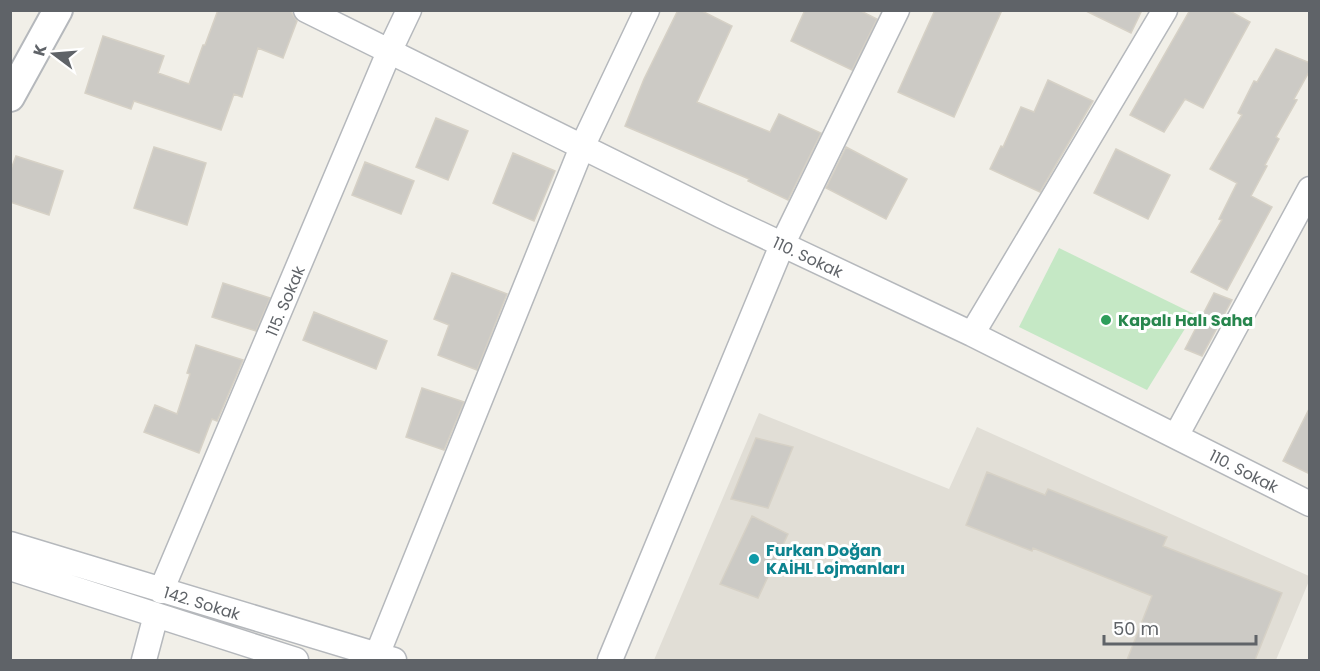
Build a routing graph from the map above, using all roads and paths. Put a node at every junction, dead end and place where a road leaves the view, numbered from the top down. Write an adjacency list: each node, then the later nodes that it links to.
1 (58, 10): 8 (street)
2 (306, 10): 7 (street, 110. Sokak)
3 (409, 10): 7 (street, 115. Sokak)
4 (647, 10): 9 (street)
5 (897, 10): 11 (street)
6 (1165, 10): 12 (street)
7 (389, 52): 9 (street, 110. Sokak); 17 (street, 115. Sokak)
8 (10, 97)
9 (582, 147): 11 (street, 110. Sokak); 19 (street)
10 (1310, 189): 13 (street)
11 (782, 245): 12 (street, 110. Sokak); 22 (street)
12 (972, 334): 13 (street, 110. Sokak)
13 (1176, 436): 14 (street, 110. Sokak)
14 (1310, 504)
15 (10, 544): 17 (street, 142. Sokak)
16 (10, 568): 18 (street)
17 (161, 591): 19 (street, 142. Sokak)
18 (156, 615): 20 (street); 21 (street)
19 (385, 658)
20 (144, 660)
21 (296, 660)
22 (610, 660)

